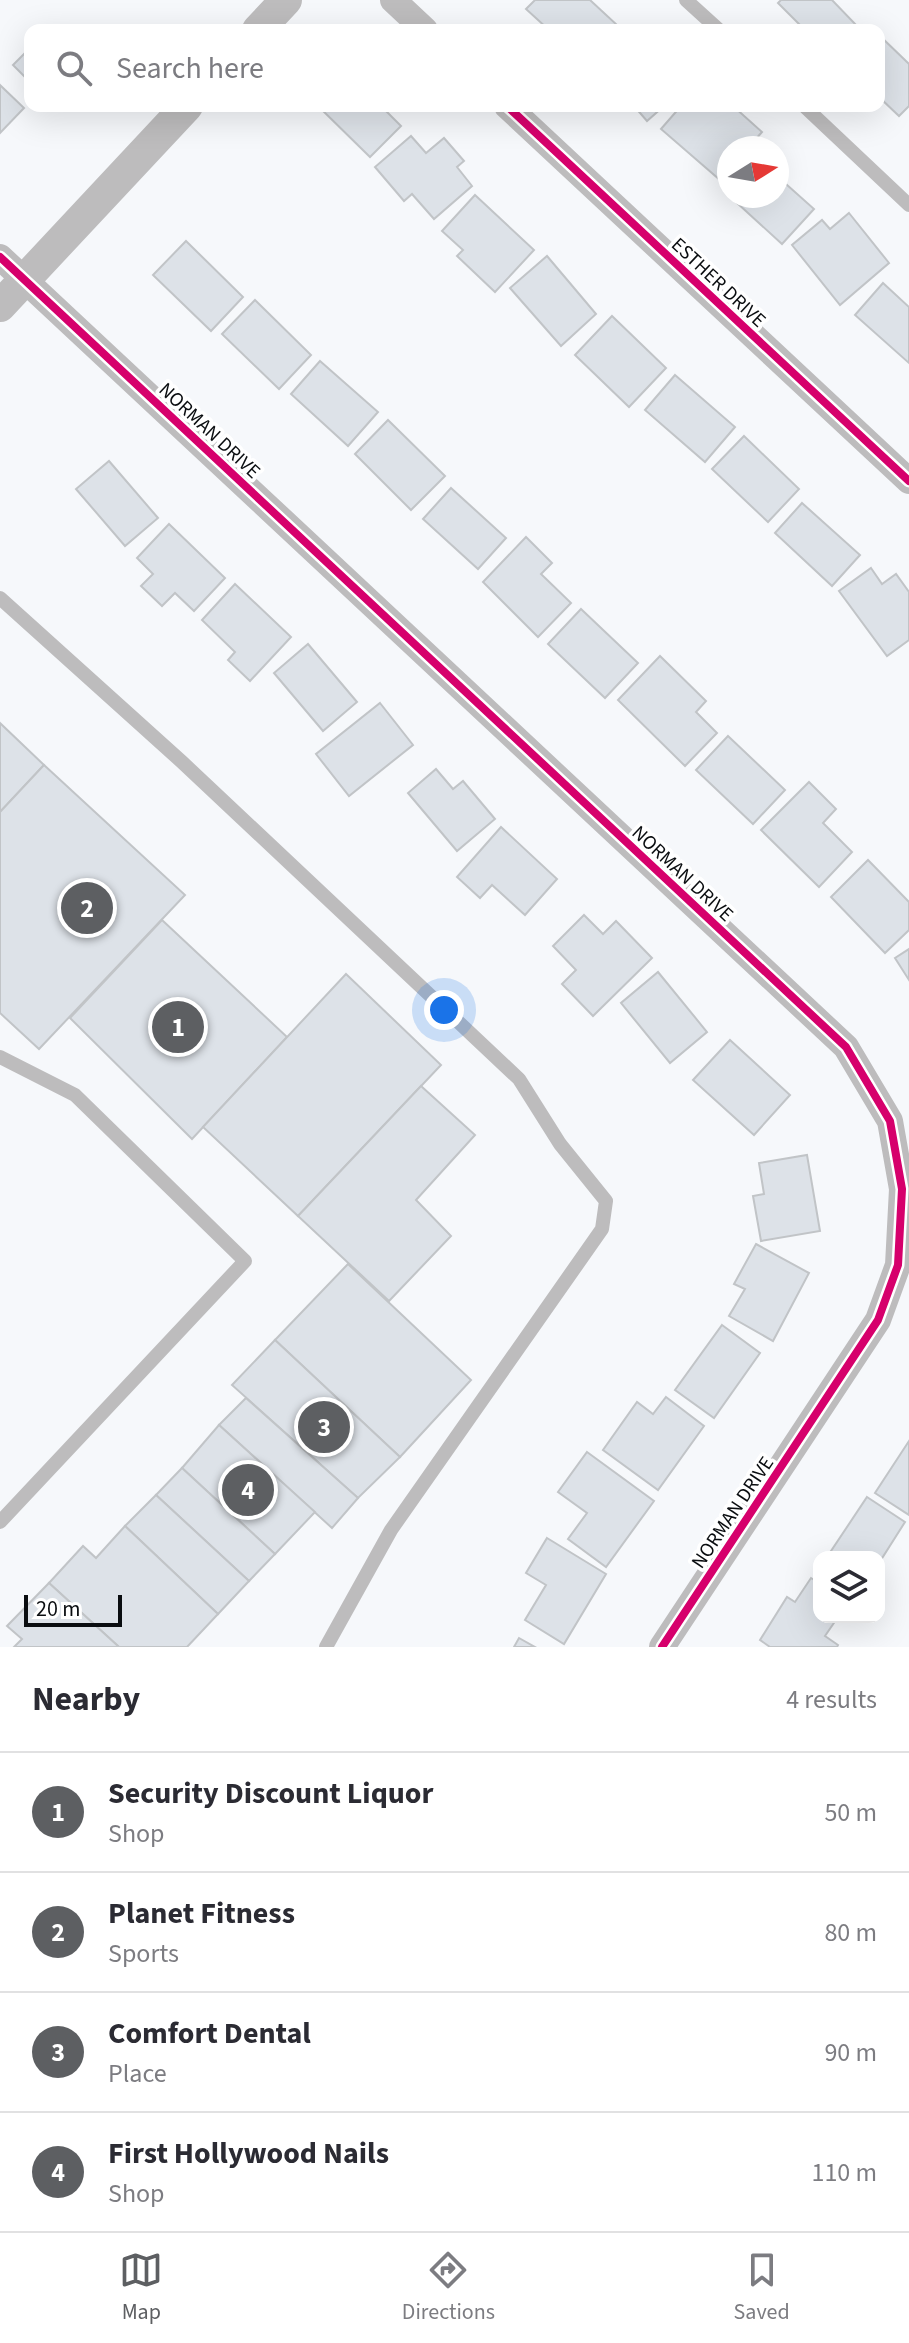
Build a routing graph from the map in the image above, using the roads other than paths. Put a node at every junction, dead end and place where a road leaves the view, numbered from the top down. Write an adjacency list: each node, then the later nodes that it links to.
1 (286, 0): 4 (street)
2 (393, 0): 5 (street)
3 (686, 0): 6 (lane)
4 (264, 24)
5 (419, 24)
6 (712, 24)
7 (181, 112): 12 (street)
8 (513, 112): 14 (street, ESTHER DRIVE)
9 (810, 112): 10 (lane)
10 (909, 205)
11 (0, 257): 12 (street, NORMAN DRIVE)
12 (24, 279): 13 (street); 19 (street, NORMAN DRIVE)
13 (0, 306)
14 (909, 481)
15 (0, 598): 18 (lane)
16 (0, 1057): 17 (lane)
17 (0, 1522)
18 (326, 1647)
19 (662, 1647)

